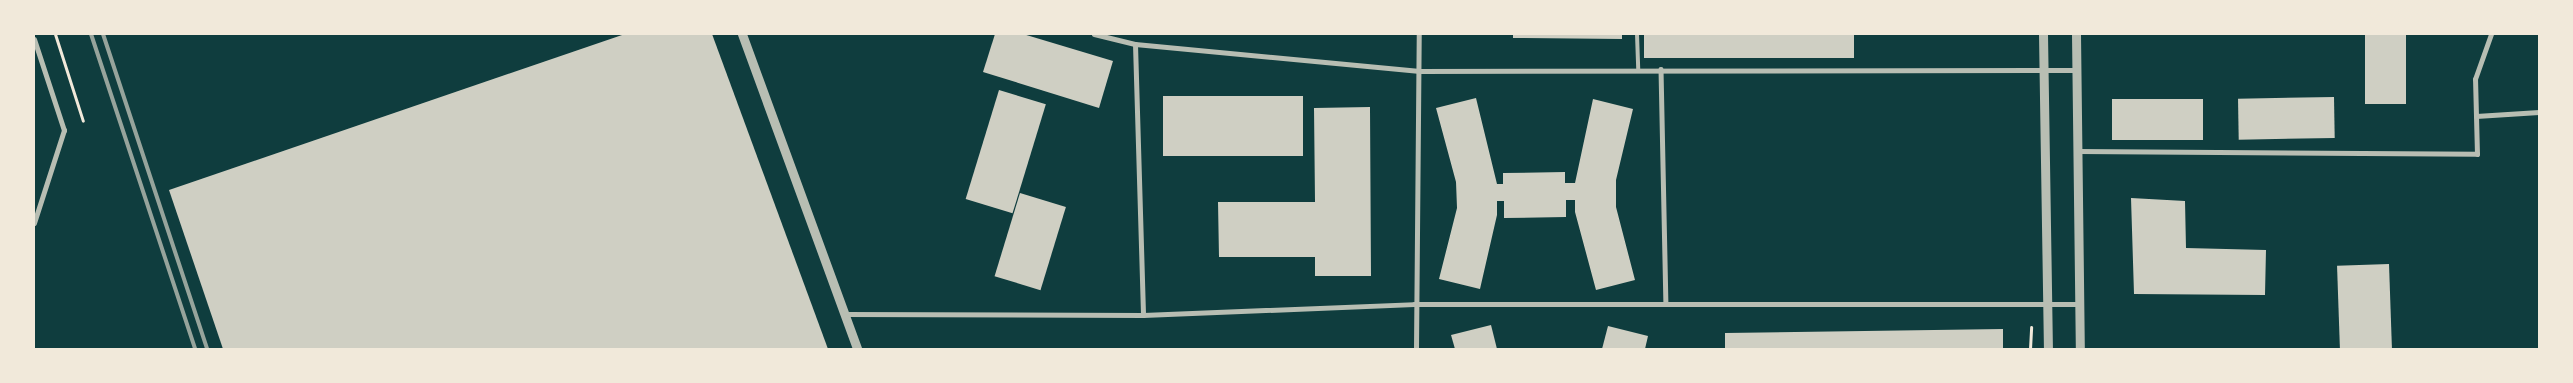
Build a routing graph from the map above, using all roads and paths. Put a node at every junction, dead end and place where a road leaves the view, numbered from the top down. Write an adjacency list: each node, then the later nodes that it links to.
1 (54, 34): 18 (path)
2 (742, 34): 25 (street)
3 (1094, 34): 10 (street)
4 (1420, 34): 14 (street)
5 (1637, 34): 11 (lane)
6 (2043, 34): 15 (street)
7 (2076, 34): 13 (street)
8 (2491, 34): 17 (street)
9 (34, 39): 20 (street)
10 (1135, 44): 14 (street); 26 (street)
11 (1638, 69): 12 (street); 14 (street)
12 (1661, 69): 15 (street); 21 (street)
13 (2077, 70): 15 (street); 19 (street)
14 (1420, 71): 22 (street)
15 (2042, 71): 23 (street)
16 (2539, 112): 17 (street)
17 (2476, 116): 19 (street)
18 (83, 121)
19 (2078, 152): 24 (street)
20 (34, 223)
21 (1666, 303): 22 (street); 23 (street)
22 (1414, 304): 26 (street); 28 (street)
23 (2048, 304): 24 (street); 29 (street)
24 (2079, 304): 30 (street)
25 (844, 314): 26 (street); 27 (street)
26 (1142, 314)
27 (857, 349)
28 (1416, 349)
29 (2048, 349)
30 (2080, 349)

